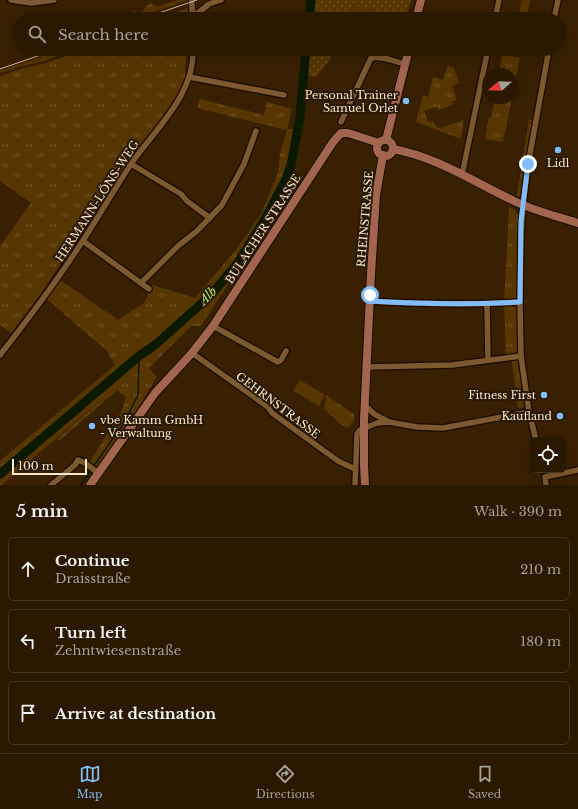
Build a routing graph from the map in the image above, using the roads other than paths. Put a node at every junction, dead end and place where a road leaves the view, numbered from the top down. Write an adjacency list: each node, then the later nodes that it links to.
1 (11, 0): 2 (street)
2 (54, 0)
3 (192, 0): 8 (street)
4 (221, 0): 9 (street)
5 (421, 0): 10 (street)
6 (499, 0): 11 (street)
7 (558, 0): 12 (street)
8 (192, 12)
9 (199, 12)
10 (418, 12)
11 (496, 12)
12 (555, 12)
13 (192, 56): 18 (street, HERMANN-LÖNS-WEG)
14 (407, 56): 17 (street)
15 (487, 56): 26 (street)
16 (548, 56): 27 (street)
17 (405, 64): 20 (street); 22 (street)
18 (189, 76): 19 (street); 25 (street, HERMANN-LÖNS-WEG)
19 (284, 95)
20 (340, 122)
21 (256, 131): 28 (street)
22 (381, 144): 23 (street); 24 (street); 36 (street, BULACHER STRASSE)
23 (393, 149): 24 (street); 27 (street)
24 (383, 155): 33 (street, RHEINSTRASSE)
25 (131, 164): 28 (street); 30 (street, HERMANN-LÖNS-WEG)
26 (463, 170)
27 (523, 205): 29 (street); 34 (street)
28 (210, 218): 31 (street)
29 (578, 223)
30 (83, 242): 31 (street); 39 (street, HERMANN-LÖNS-WEG)
31 (141, 283): 32 (street)
32 (149, 288)
33 (370, 301): 35 (street); 42 (street, RHEINSTRASSE)
34 (520, 302): 35 (street); 40 (street)
35 (487, 304): 41 (street)
36 (213, 326): 37 (street); 38 (street, BULACHER STRASSE)
37 (286, 351)
38 (192, 353): 48 (street, GEHRNSTRASSE); 50 (street, BULACHER STRASSE)
39 (0, 355)
40 (521, 356): 41 (street); 44 (street)
41 (488, 360): 42 (street)
42 (367, 367): 43 (street, RHEINSTRASSE)
43 (365, 406): 45 (street); 46 (street, RHEINSTRASSE)
44 (529, 412): 45 (street); 47 (street)
45 (389, 422): 46 (street)
46 (364, 429): 48 (street, RHEINSTRASSE); 56 (street, RHEINSTRASSE)
47 (535, 437)
48 (355, 469): 55 (street, RHEINSTRASSE)
49 (578, 470): 52 (street)
50 (96, 471): 53 (street); 54 (street, BULACHER STRASSE)
51 (544, 473): 52 (street)
52 (545, 477): 57 (street)
53 (51, 485)
54 (90, 485)
55 (355, 485)
56 (365, 485)
57 (546, 485)

